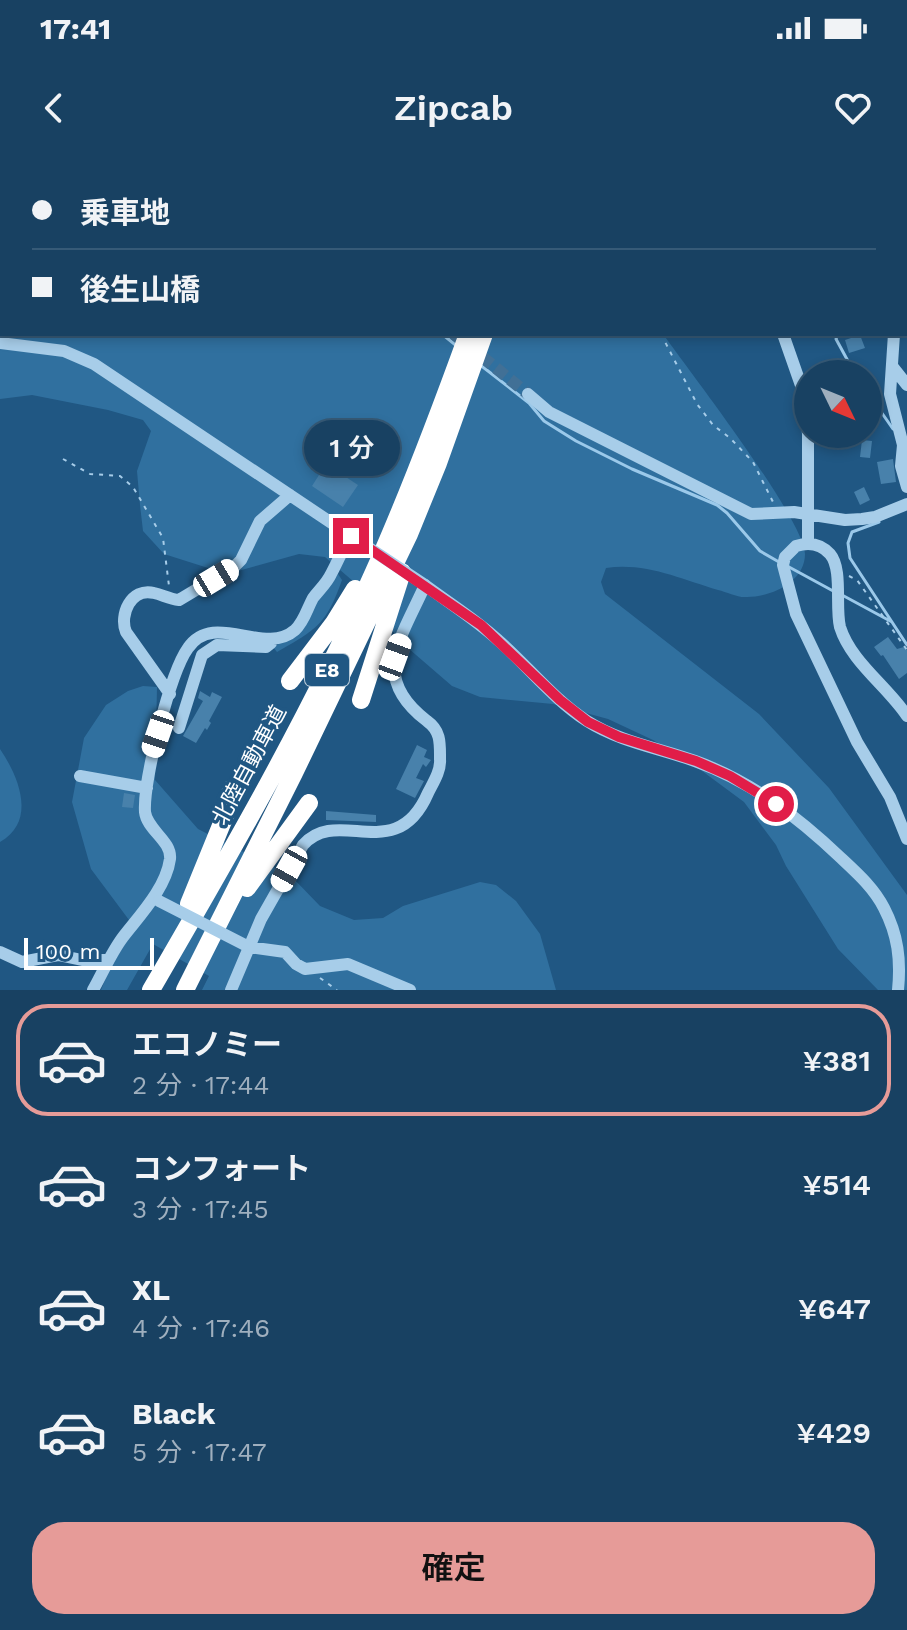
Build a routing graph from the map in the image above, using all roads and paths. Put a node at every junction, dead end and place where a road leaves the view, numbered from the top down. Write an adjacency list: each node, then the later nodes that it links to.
1 (467, 336): 10 (highway, 北陸自動車道 / E8)
2 (483, 336): 15 (highway, 北陸自動車道 / E8)
3 (662, 336): 20 (path)
4 (784, 336): 7 (street)
5 (894, 336): 8 (street)
6 (0, 343): 17 (street)
7 (794, 365)
8 (892, 366): 9 (street); 12 (street)
9 (907, 385)
10 (447, 392): 28 (highway); 44 (highway, 北陸自動車道 / E8)
11 (528, 394): 20 (street)
12 (905, 445): 16 (street)
13 (808, 448): 19 (street)
14 (63, 459): 25 (path)
15 (438, 463): 30 (highway); 45 (highway, 北陸自動車道 / E8)
16 (907, 487)
17 (290, 495): 21 (street); 25 (street)
18 (907, 504): 19 (street)
19 (808, 514): 20 (street); 22 (street)
20 (777, 515)
21 (351, 536): 24 (street, bridge); 26 (street)
22 (808, 543): 23 (street); 37 (street)
23 (836, 569): 27 (path); 31 (street)
24 (425, 585): 39 (street); 49 (street)
25 (169, 599): 29 (street)
26 (277, 639): 29 (street); 32 (street)
27 (907, 650)
28 (290, 681)
29 (170, 694): 34 (street)
30 (361, 700)
31 (907, 716)
32 (179, 728)
33 (80, 776): 34 (street)
34 (147, 788): 38 (street)
35 (231, 789): 44 (highway)
36 (309, 803): 45 (highway)
37 (907, 839)
38 (157, 899): 39 (street, bridge); 41 (street)
39 (249, 947): 42 (street); 46 (street)
40 (0, 952): 41 (street)
41 (109, 960): 43 (street)
42 (305, 969): 47 (path); 48 (street)
43 (93, 990)
44 (150, 990)
45 (188, 990)
46 (231, 990)
47 (337, 990)
48 (410, 990)
49 (898, 990)

